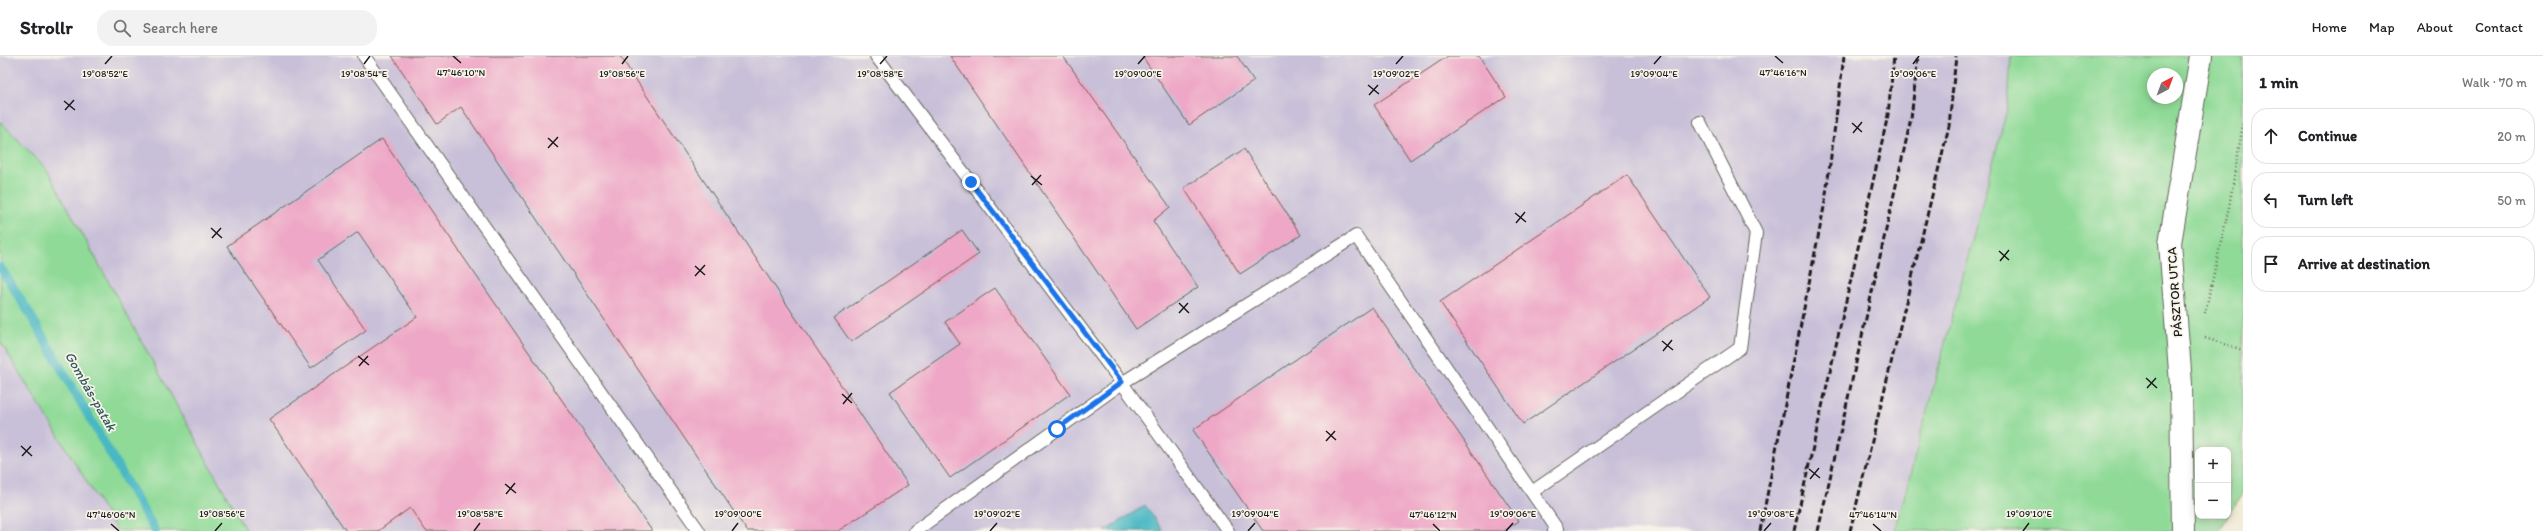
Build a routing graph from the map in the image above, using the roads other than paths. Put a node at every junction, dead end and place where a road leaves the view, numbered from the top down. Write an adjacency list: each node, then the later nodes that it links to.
1 (364, 56): 7 (lane)
2 (876, 56): 5 (lane)
3 (2201, 56): 11 (street, PÁSZTOR UTCA)
4 (1700, 122): 6 (lane)
5 (1122, 382): 6 (lane); 8 (lane); 9 (lane)
6 (1532, 492): 10 (lane)
7 (699, 531)
8 (915, 531)
9 (1228, 531)
10 (1554, 531)
11 (2183, 531)

